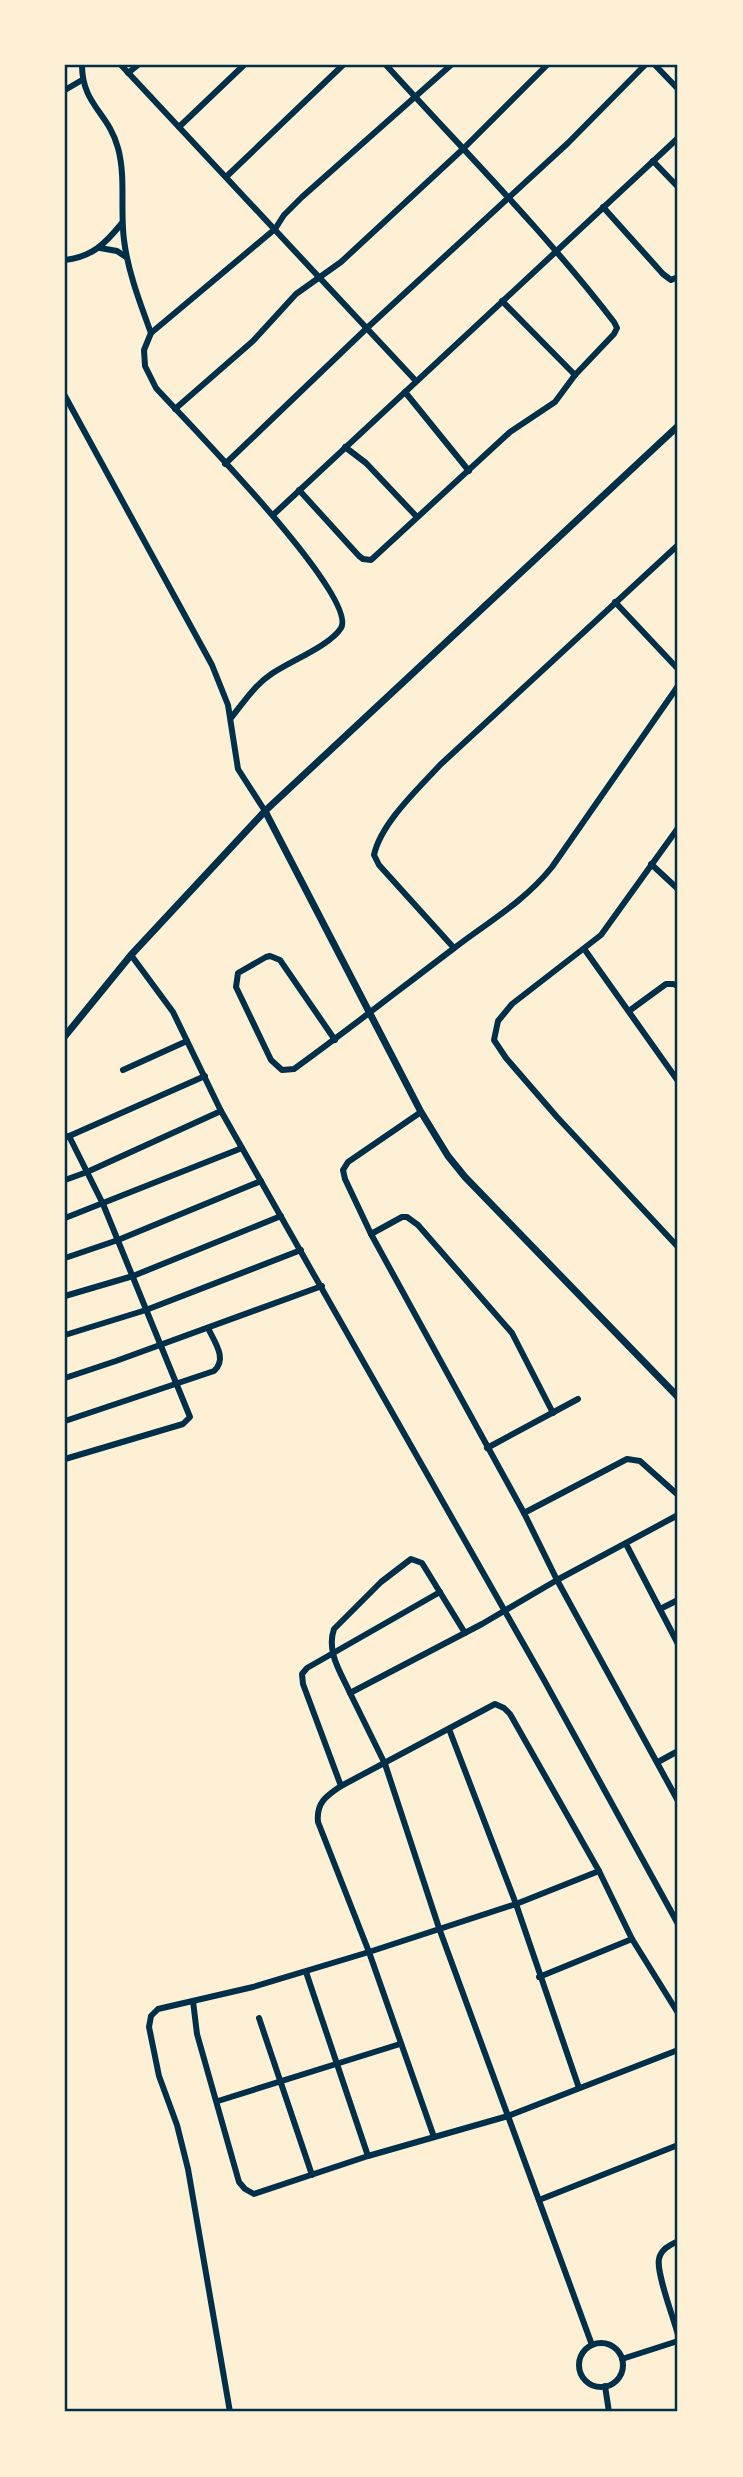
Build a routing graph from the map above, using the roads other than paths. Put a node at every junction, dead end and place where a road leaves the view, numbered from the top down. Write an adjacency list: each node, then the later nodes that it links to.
1 (82, 65): 12 (street)
2 (121, 65): 11 (street)
3 (138, 65): 11 (street)
4 (244, 65): 16 (street)
5 (343, 65): 20 (street)
6 (386, 65): 15 (street)
7 (451, 65): 15 (street)
8 (547, 65): 18 (street)
9 (645, 65): 22 (street)
10 (655, 65): 13 (street)
11 (128, 72): 16 (street)
12 (82, 80): 14 (street); 24 (street)
13 (678, 89)
14 (65, 90)
15 (414, 96): 18 (street); 25 (street)
16 (179, 127): 20 (street)
17 (678, 138): 19 (street)
18 (463, 149): 22 (street); 31 (street)
19 (653, 161): 21 (street); 23 (street)
20 (226, 177): 25 (street)
21 (678, 187)
22 (509, 197): 27 (street); 33 (street)
23 (603, 207): 27 (street); 30 (street)
24 (122, 223): 26 (street); 28 (street)
25 (275, 229): 31 (street); 34 (street)
26 (100, 248): 28 (street); 29 (street)
27 (556, 250): 32 (street); 35 (street)
28 (126, 257): 34 (street)
29 (65, 260)
30 (678, 277)
31 (319, 278): 33 (street); 39 (street)
32 (502, 301): 35 (street); 36 (street)
33 (367, 328): 36 (street); 42 (street)
34 (151, 333): 39 (street)
35 (575, 375): 43 (street)
36 (416, 381): 37 (street)
37 (405, 392): 41 (street); 43 (street)
38 (65, 396): 51 (street)
39 (175, 409): 42 (street)
40 (678, 426): 52 (street)
41 (345, 447): 44 (street); 46 (street)
42 (225, 464): 45 (street)
43 (469, 471): 46 (street)
44 (299, 490): 45 (street); 46 (street)
45 (272, 515): 51 (street)
46 (417, 517)
47 (678, 545): 48 (street)
48 (615, 602): 49 (street); 56 (street)
49 (678, 669)
50 (678, 686): 56 (street)
51 (231, 718): 52 (street)
52 (265, 811): 58 (street); 61 (street)
53 (678, 828): 54 (street)
54 (651, 864): 55 (street); 57 (street)
55 (678, 889)
56 (454, 948): 61 (street)
57 (585, 950): 60 (street); 80 (street)
58 (131, 954): 62 (street); 64 (street)
59 (678, 986): 60 (street)
60 (629, 1011): 67 (street)
61 (371, 1014): 63 (street); 69 (street)
62 (65, 1036)
63 (335, 1040): 63 (street)
64 (187, 1041): 65 (street); 66 (street)
65 (123, 1070)
66 (205, 1076): 68 (street); 70 (street)
67 (678, 1081)
68 (221, 1111): 71 (street); 72 (street)
69 (421, 1112): 78 (street); 92 (street)
70 (67, 1137): 72 (street)
71 (242, 1148): 74 (street); 75 (street)
72 (87, 1172): 73 (street); 75 (street)
73 (65, 1180)
74 (261, 1181): 76 (street); 79 (street)
75 (103, 1205): 77 (street); 79 (street)
76 (281, 1216): 81 (street); 83 (street)
77 (65, 1217)
78 (371, 1234): 94 (street); 96 (street)
79 (118, 1240): 82 (street); 83 (street)
80 (678, 1247)
81 (301, 1250): 84 (street); 86 (street)
82 (65, 1258)
83 (133, 1276): 85 (street); 86 (street)
84 (321, 1286): 87 (street); 106 (street)
85 (65, 1296)
86 (146, 1310): 88 (street); 89 (street)
87 (208, 1328): 89 (street); 91 (street)
88 (65, 1335)
89 (160, 1345): 90 (street); 91 (street)
90 (65, 1378)
91 (176, 1384): 95 (street); 97 (street)
92 (678, 1398)
93 (578, 1399): 94 (street)
94 (553, 1413): 96 (street)
95 (65, 1421)
96 (487, 1448): 99 (street)
97 (65, 1459)
98 (678, 1495): 99 (street)
99 (524, 1513): 102 (street)
100 (678, 1515): 101 (street)
101 (626, 1544): 102 (street); 105 (street)
102 (557, 1580): 106 (street); 113 (street)
103 (440, 1592): 107 (street); 109 (street); 109 (street)
104 (678, 1600): 105 (street)
105 (660, 1609): 108 (street)
106 (504, 1610): 107 (street); 119 (street)
107 (465, 1633): 110 (street)
108 (678, 1644)
109 (332, 1654): 110 (street); 115 (street)
110 (350, 1693): 114 (street)
111 (449, 1729): 114 (street); 117 (street); 118 (street)
112 (678, 1751): 113 (street)
113 (658, 1762): 116 (street)
114 (385, 1764): 115 (street); 120 (street)
115 (341, 1786): 122 (street)
116 (678, 1801)
117 (599, 1871): 118 (street); 121 (street)
118 (516, 1904): 120 (street); 124 (street)
119 (678, 1924)
120 (439, 1928): 122 (street); 134 (street)
121 (632, 1939): 124 (street); 126 (street)
122 (369, 1952): 123 (street); 128 (street)
123 (306, 1972): 125 (street); 130 (street)
124 (539, 1977): 132 (street)
125 (193, 2001): 133 (street); 146 (street)
126 (678, 2013)
127 (259, 2018): 131 (street)
128 (400, 2044): 130 (street); 135 (street)
129 (678, 2050): 132 (street)
130 (335, 2063): 131 (street); 137 (street)
131 (281, 2081): 133 (street); 138 (street)
132 (579, 2088): 134 (street)
133 (218, 2101): 138 (street)
134 (508, 2116): 135 (street); 139 (street)
135 (434, 2137): 137 (street)
136 (678, 2144): 139 (street)
137 (368, 2156): 138 (street)
138 (312, 2175)
139 (539, 2200): 143 (street)
140 (678, 2241): 141 (street)
141 (678, 2335)
142 (678, 2341): 144 (street)
143 (592, 2345): 144 (street); 145 (street)
144 (622, 2359): 145 (street)
145 (605, 2386): 147 (street)
146 (230, 2412)
147 (609, 2412)

